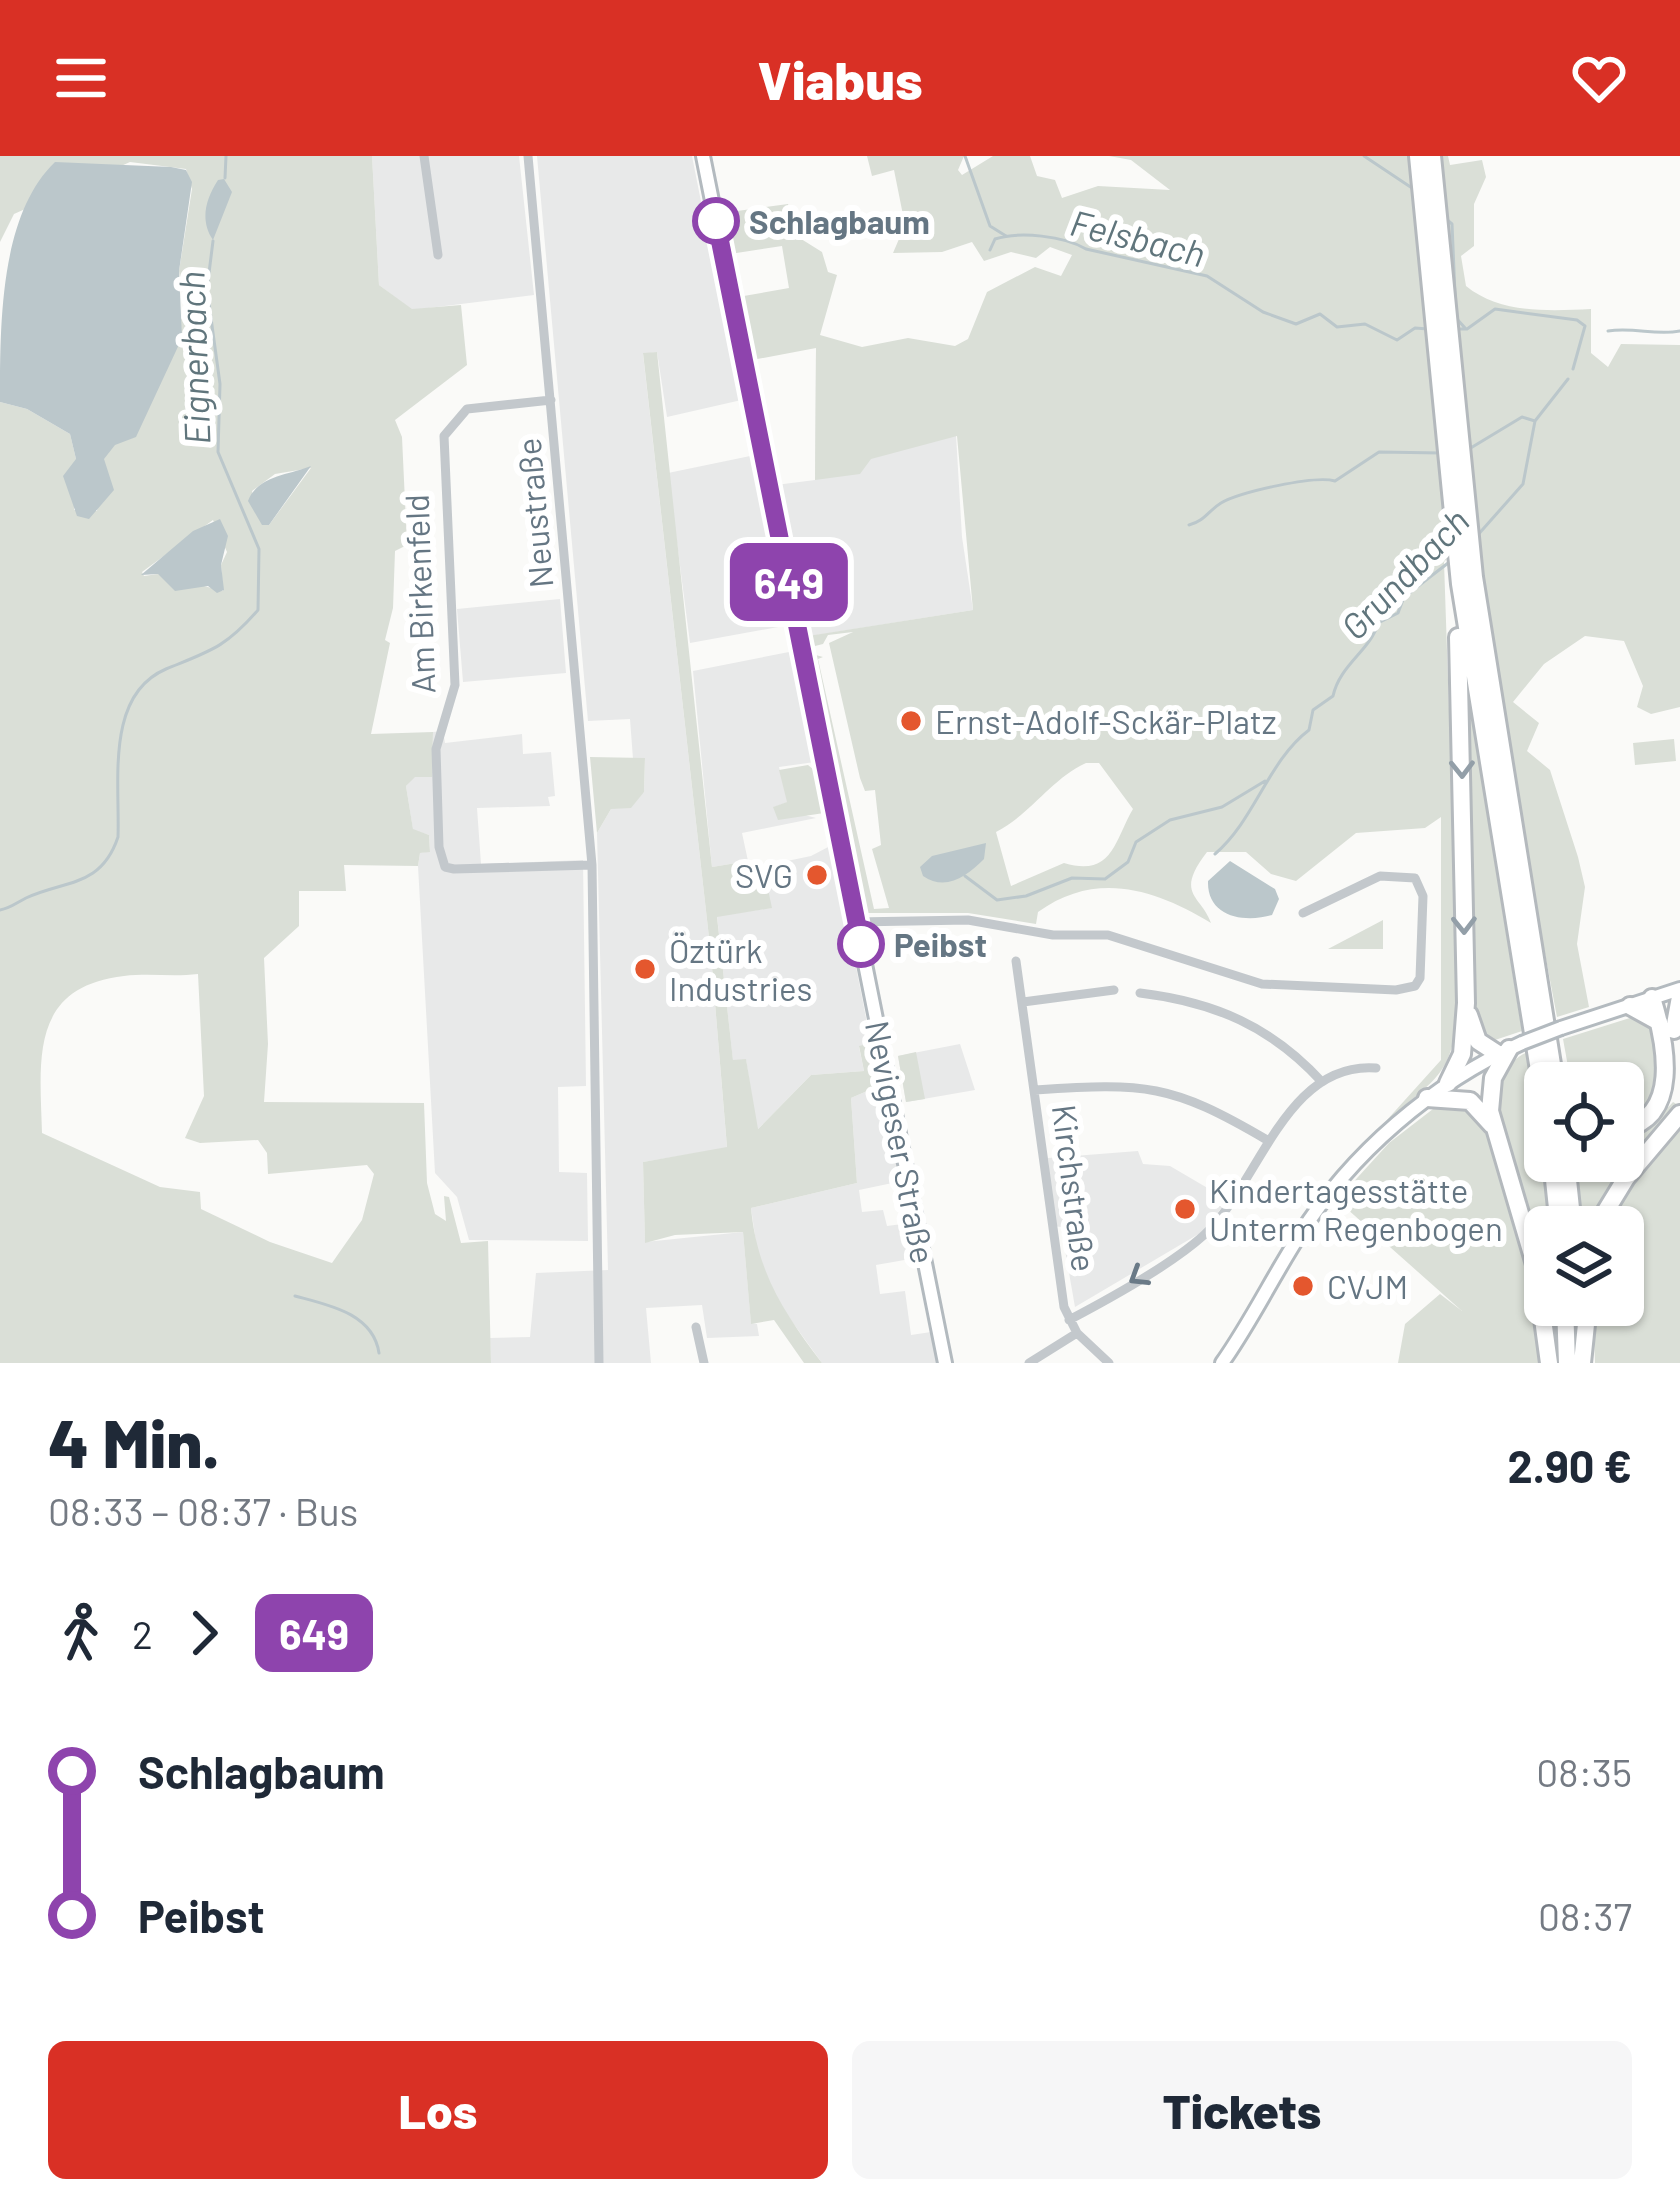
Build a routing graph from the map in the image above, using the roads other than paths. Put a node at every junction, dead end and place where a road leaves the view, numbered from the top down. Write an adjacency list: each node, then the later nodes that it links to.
1 (424, 156): 6 (street)
2 (528, 156): 7 (street, Neustraße)
3 (703, 156): 11 (main road, Nevigeser Straße)
4 (1418, 156): 8 (highway)
5 (1432, 156): 8 (highway)
6 (438, 255)
7 (550, 400): 9 (street, Neustraße); 9 (street, Am Birkenfeld)
8 (1475, 689): 17 (highway, one-way to 17); 22 (highway); 23 (highway)
9 (592, 865): 39 (street, Neustraße)
10 (1303, 913): 11 (street)
11 (856, 922): 41 (main road, Nevigeser Straße)
12 (1016, 961): 16 (street, Kirchstraße)
13 (1114, 990): 16 (street)
14 (1140, 993): 25 (street)
15 (1669, 995): 18 (main road); 19 (highway); 19 (highway)
16 (1023, 1002): 27 (street, Kirchstraße)
17 (1466, 1003): 20 (highway); 26 (highway)
18 (1630, 1006): 19 (highway); 20 (main road, bridge)
19 (1666, 1026): 21 (highway); 30 (highway)
20 (1510, 1049): 26 (main road); 31 (highway)
21 (1680, 1050)
22 (1537, 1062)
23 (1558, 1062)
24 (1376, 1068): 25 (street)
25 (1322, 1082): 32 (street)
26 (1448, 1083): 28 (main road)
27 (1035, 1090): 32 (street); 34 (street, Kirchstraße)
28 (1427, 1098): 31 (highway); 44 (main road)
29 (1680, 1114): 33 (highway)
30 (1644, 1123)
31 (1492, 1124): 45 (highway)
32 (1267, 1140): 34 (street, one-way to 34)
33 (1609, 1206)
34 (1069, 1320): 38 (street, Kirchstraße)
35 (1566, 1326): 46 (highway)
36 (1583, 1326): 47 (highway)
37 (696, 1327): 40 (street)
38 (1077, 1334): 42 (street); 43 (street, Kirchstraße)
39 (599, 1363)
40 (704, 1363)
41 (945, 1363)
42 (1029, 1363)
43 (1109, 1363)
44 (1222, 1363)
45 (1549, 1363)
46 (1567, 1363)
47 (1582, 1363)

